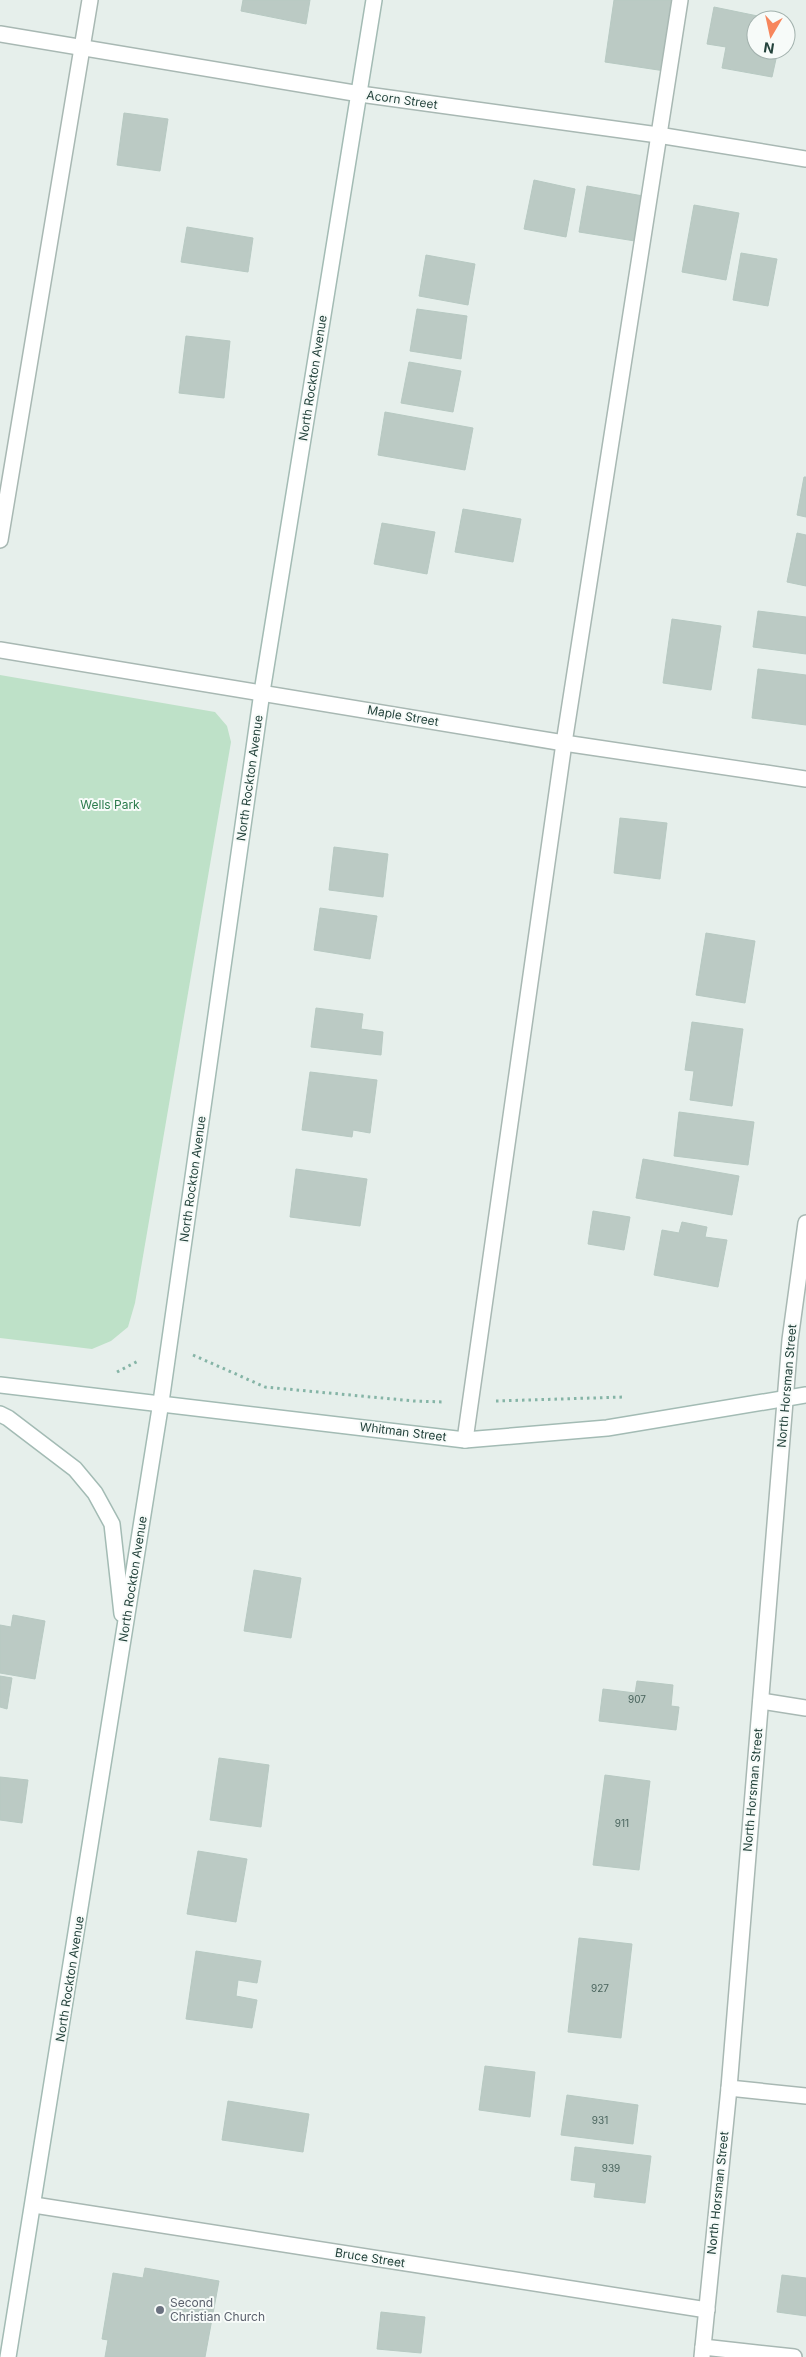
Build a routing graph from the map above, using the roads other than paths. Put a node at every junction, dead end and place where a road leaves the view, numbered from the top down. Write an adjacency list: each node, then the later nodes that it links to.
1 (90, 0): 5 (street)
2 (374, 0): 6 (street, North Rockton Avenue)
3 (680, 0): 7 (street)
4 (0, 34): 5 (street, Acorn Street)
5 (83, 46): 6 (street, Acorn Street); 9 (street)
6 (360, 94): 7 (street, Acorn Street); 11 (street, North Rockton Avenue)
7 (658, 135): 8 (street, Acorn Street); 12 (street)
8 (806, 159)
9 (0, 540)
10 (0, 650): 11 (street, Maple Street)
11 (262, 692): 12 (street, Maple Street); 18 (street, North Rockton Avenue)
12 (564, 742): 13 (street, Maple Street); 20 (street)
13 (806, 779)
14 (806, 1223): 17 (street, North Horsman Street)
15 (0, 1385): 18 (street, Whitman Street)
16 (806, 1395): 17 (street, Whitman Street)
17 (785, 1398): 20 (street, Whitman Street); 22 (street, North Horsman Street)
18 (161, 1402): 20 (street, Whitman Street); 21 (street, North Rockton Avenue)
19 (0, 1414): 21 (street)
20 (464, 1440)
21 (124, 1633): 26 (street, North Rockton Avenue)
22 (761, 1701): 23 (street); 24 (street, North Horsman Street)
23 (806, 1708)
24 (729, 2088): 25 (street); 27 (street, North Horsman Street)
25 (806, 2096)
26 (34, 2204): 27 (street, Bruce Street); 29 (street, North Rockton Avenue)
27 (706, 2310): 28 (street, North Horsman Street)
28 (703, 2352): 30 (street)
29 (8, 2357)
30 (794, 2357)

